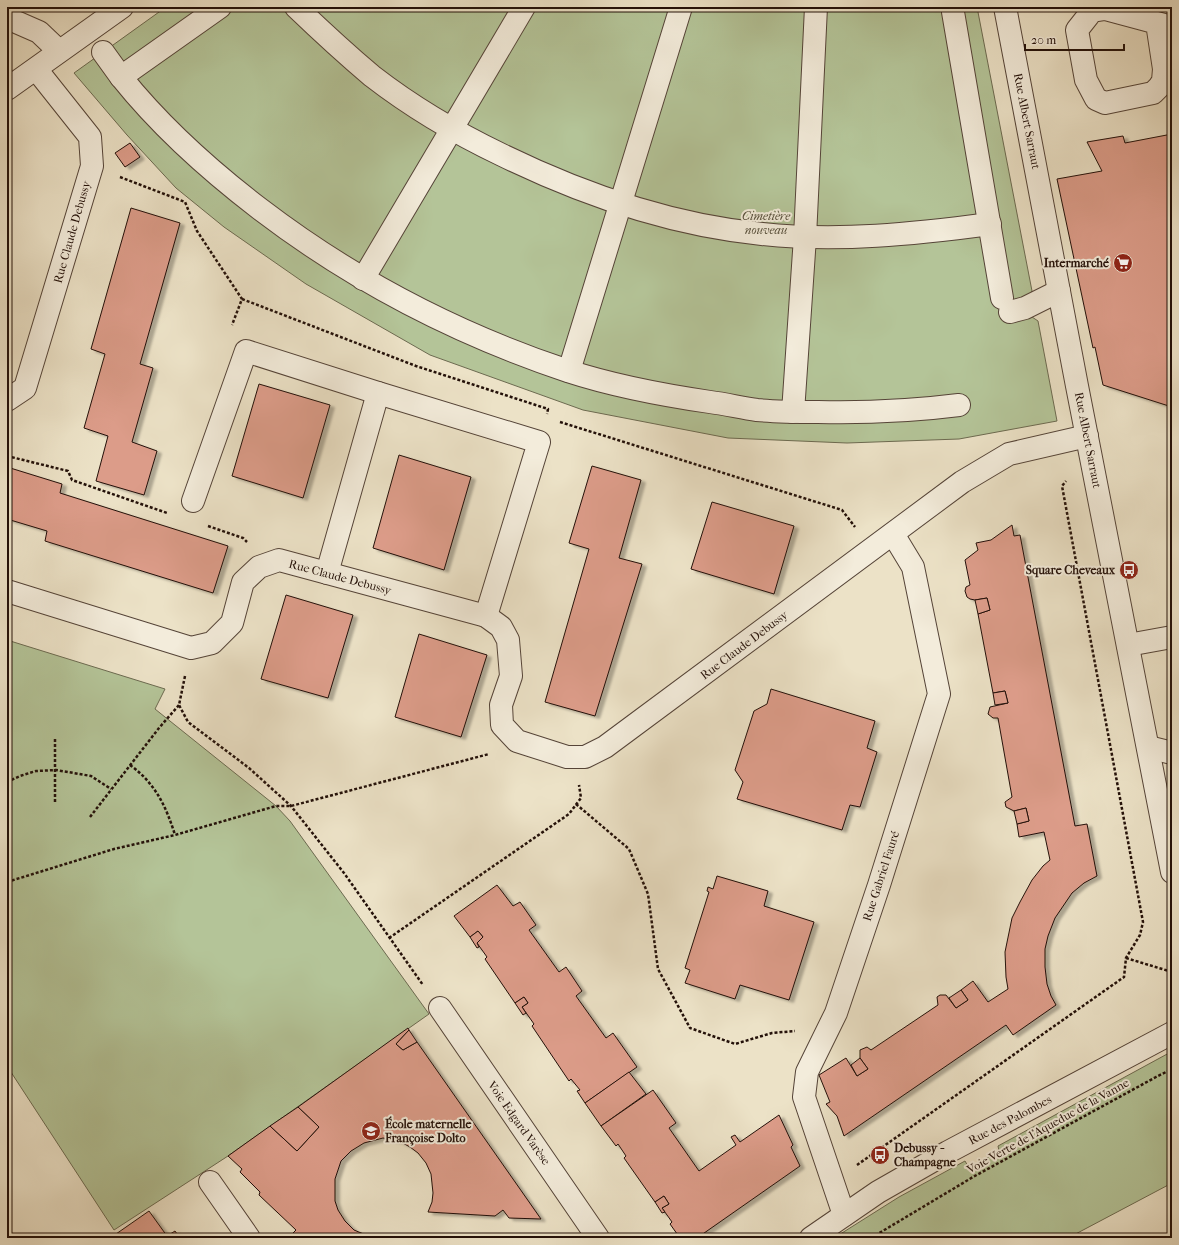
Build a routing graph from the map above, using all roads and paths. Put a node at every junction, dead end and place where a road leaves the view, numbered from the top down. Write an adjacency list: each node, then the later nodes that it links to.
1 (122, 7): 11 (street)
2 (220, 7): 14 (street)
3 (296, 7): 16 (street)
4 (524, 7): 16 (street)
5 (681, 7): 18 (street)
6 (816, 7): 20 (street)
7 (1005, 7): 22 (street, Rue Albert Sarraut)
8 (952, 12): 19 (street)
9 (7, 18): 11 (street)
10 (1164, 25): 10 (street)
11 (59, 51): 13 (street)
12 (103, 52): 14 (street)
13 (36, 69): 15 (street); 17 (street, Rue Claude Debussy)
14 (121, 77): 21 (street)
15 (7, 89)
16 (451, 129): 18 (street); 21 (street)
17 (92, 166): 23 (path); 27 (street, Rue Claude Debussy)
18 (620, 204): 20 (street); 25 (street)
19 (990, 224): 20 (street); 22 (street)
20 (805, 237): 29 (street)
21 (363, 279): 25 (street)
22 (1059, 291): 31 (street, Rue Albert Sarraut)
23 (242, 299): 24 (path); 30 (path)
24 (231, 328)
25 (569, 371): 29 (street)
26 (378, 393): 32 (street); 35 (street); 41 (street)
27 (7, 400)
28 (959, 405): 29 (street)
29 (794, 412)
30 (546, 417): 32 (path); 39 (path)
31 (1087, 436): 33 (street, Rue Claude Debussy); 45 (street, Rue Albert Sarraut)
32 (539, 442): 43 (street)
33 (1063, 442): 38 (street, Rue Claude Debussy); 65 (path)
34 (7, 456): 36 (path)
35 (193, 501)
36 (173, 514)
37 (201, 524): 40 (path)
38 (893, 534): 39 (street, Rue Claude Debussy); 69 (street, Rue Gabriel Fauré)
39 (872, 549): 52 (street, Rue Claude Debussy)
40 (267, 565): 41 (street, Rue Claude Debussy); 46 (street, Rue Claude Debussy)
41 (327, 573): 43 (street, Rue Claude Debussy)
42 (7, 591): 46 (street)
43 (486, 616): 49 (street, Rue Claude Debussy)
44 (1172, 637): 45 (street)
45 (1128, 645): 50 (street, Rue Albert Sarraut)
46 (191, 648): 47 (path)
47 (179, 705): 53 (path); 59 (path)
48 (55, 737): 54 (path)
49 (516, 741): 52 (street, Rue Claude Debussy); 59 (path)
50 (1148, 747): 51 (street); 62 (street, Rue Albert Sarraut)
51 (1172, 752)
52 (577, 757): 58 (path)
53 (130, 765): 56 (path); 61 (path)
54 (56, 770): 55 (path); 56 (path); 57 (path)
55 (7, 782)
56 (111, 789): 60 (path)
57 (55, 802)
58 (576, 804): 64 (path); 69 (path)
59 (291, 806): 61 (path); 64 (path)
60 (90, 817)
61 (175, 835): 63 (path)
62 (1172, 872)
63 (7, 882)
64 (389, 938): 67 (path)
65 (1126, 958): 66 (path); 71 (path)
66 (1172, 972)
67 (440, 1008): 75 (street, Voie Edgard Varèse)
68 (1172, 1034): 73 (street, Rue des Palombes)
69 (823, 1040): 73 (street, Rue Gabriel Fauré)
70 (1172, 1069): 77 (path, Voie Verte de l'Aqueduc de la Vanne)
71 (855, 1166)
72 (210, 1182): 74 (street)
73 (844, 1215): 76 (street, Rue des Palombes)
74 (249, 1238)
75 (598, 1238)
76 (811, 1238)
77 (871, 1238)

